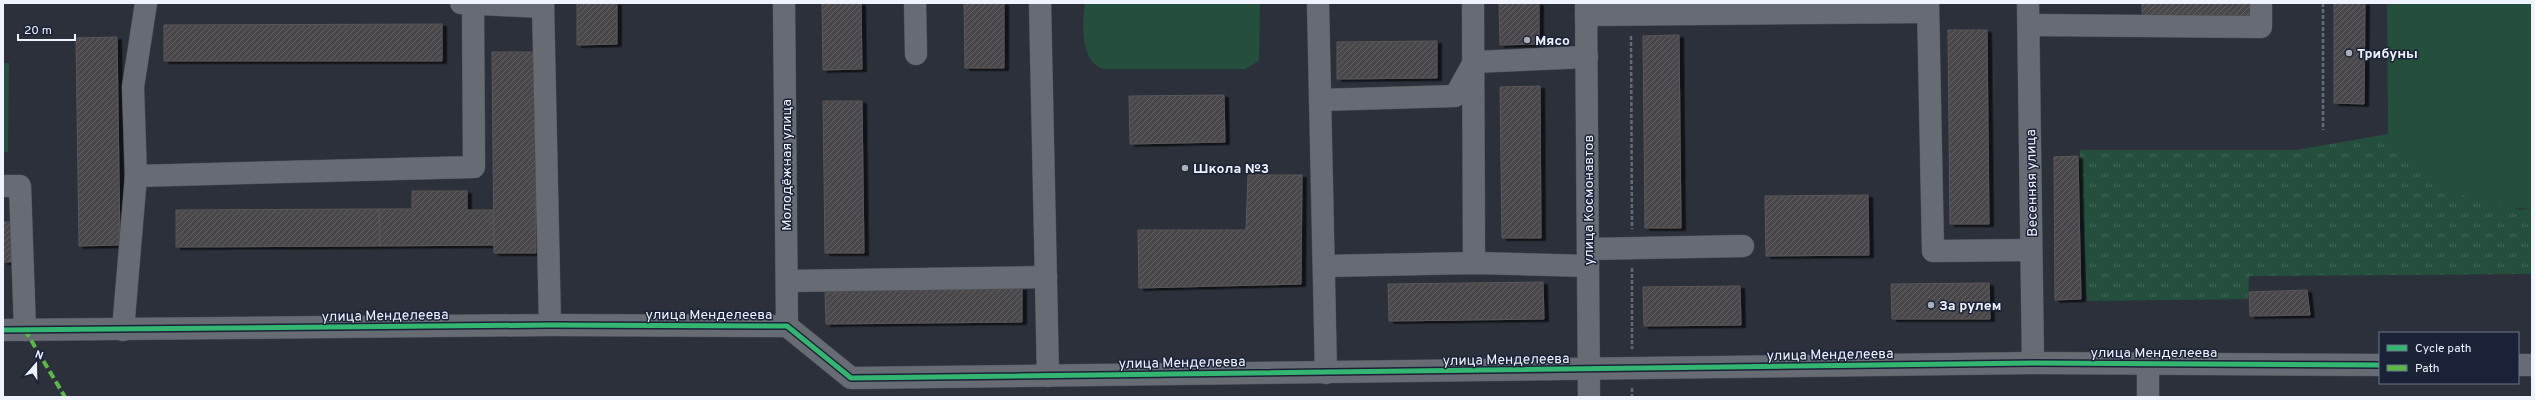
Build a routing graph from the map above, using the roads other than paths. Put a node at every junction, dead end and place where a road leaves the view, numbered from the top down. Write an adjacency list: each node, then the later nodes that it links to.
1 (146, 3): 19 (street)
2 (461, 3): 10 (street)
3 (784, 3): 27 (street, Молодёжная улица)
4 (915, 3): 15 (street)
5 (1040, 3): 26 (street)
6 (1318, 3): 18 (street)
7 (1473, 3): 17 (street)
8 (2028, 3): 14 (street, Весенняя улица)
9 (2261, 3): 14 (street)
10 (473, 4): 11 (street); 19 (street)
11 (543, 5): 28 (street)
12 (1928, 8): 13 (street); 22 (street)
13 (1586, 9): 16 (street, улица Космонавтов)
14 (2029, 25): 22 (street, Весенняя улица)
15 (916, 54)
16 (1588, 57): 17 (street); 23 (street, улица Космонавтов)
17 (1474, 62): 18 (street); 24 (street)
18 (1320, 100): 25 (street)
19 (136, 176): 32 (street)
20 (3, 186): 31 (street)
21 (1743, 246): 23 (street)
22 (2032, 250): 33 (street, Весенняя улица)
23 (1588, 257): 24 (street); 38 (street, улица Космонавтов)
24 (1474, 263): 25 (street)
25 (1324, 266): 39 (street)
26 (1046, 277): 27 (street); 40 (street)
27 (787, 281): 29 (street, Молодёжная улица)
28 (550, 325): 29 (street, улица Менделеева); 32 (street, улица Менделеева)
29 (787, 326): 40 (street, улица Менделеева)
30 (3, 330): 31 (street, улица Менделеева)
31 (25, 330): 32 (street, улица Менделеева)
32 (123, 330)
33 (2033, 363): 34 (street, улица Менделеева); 38 (street, улица Менделеева)
34 (2148, 364): 35 (street, улица Менделеева); 42 (street)
35 (2379, 365)
36 (2519, 365): 37 (street)
37 (2532, 365)
38 (1589, 370): 39 (street, улица Менделеева); 41 (street, улица Космонавтов)
39 (1326, 373): 40 (street, улица Менделеева)
40 (1048, 376)
41 (1589, 397)
42 (2148, 397)

